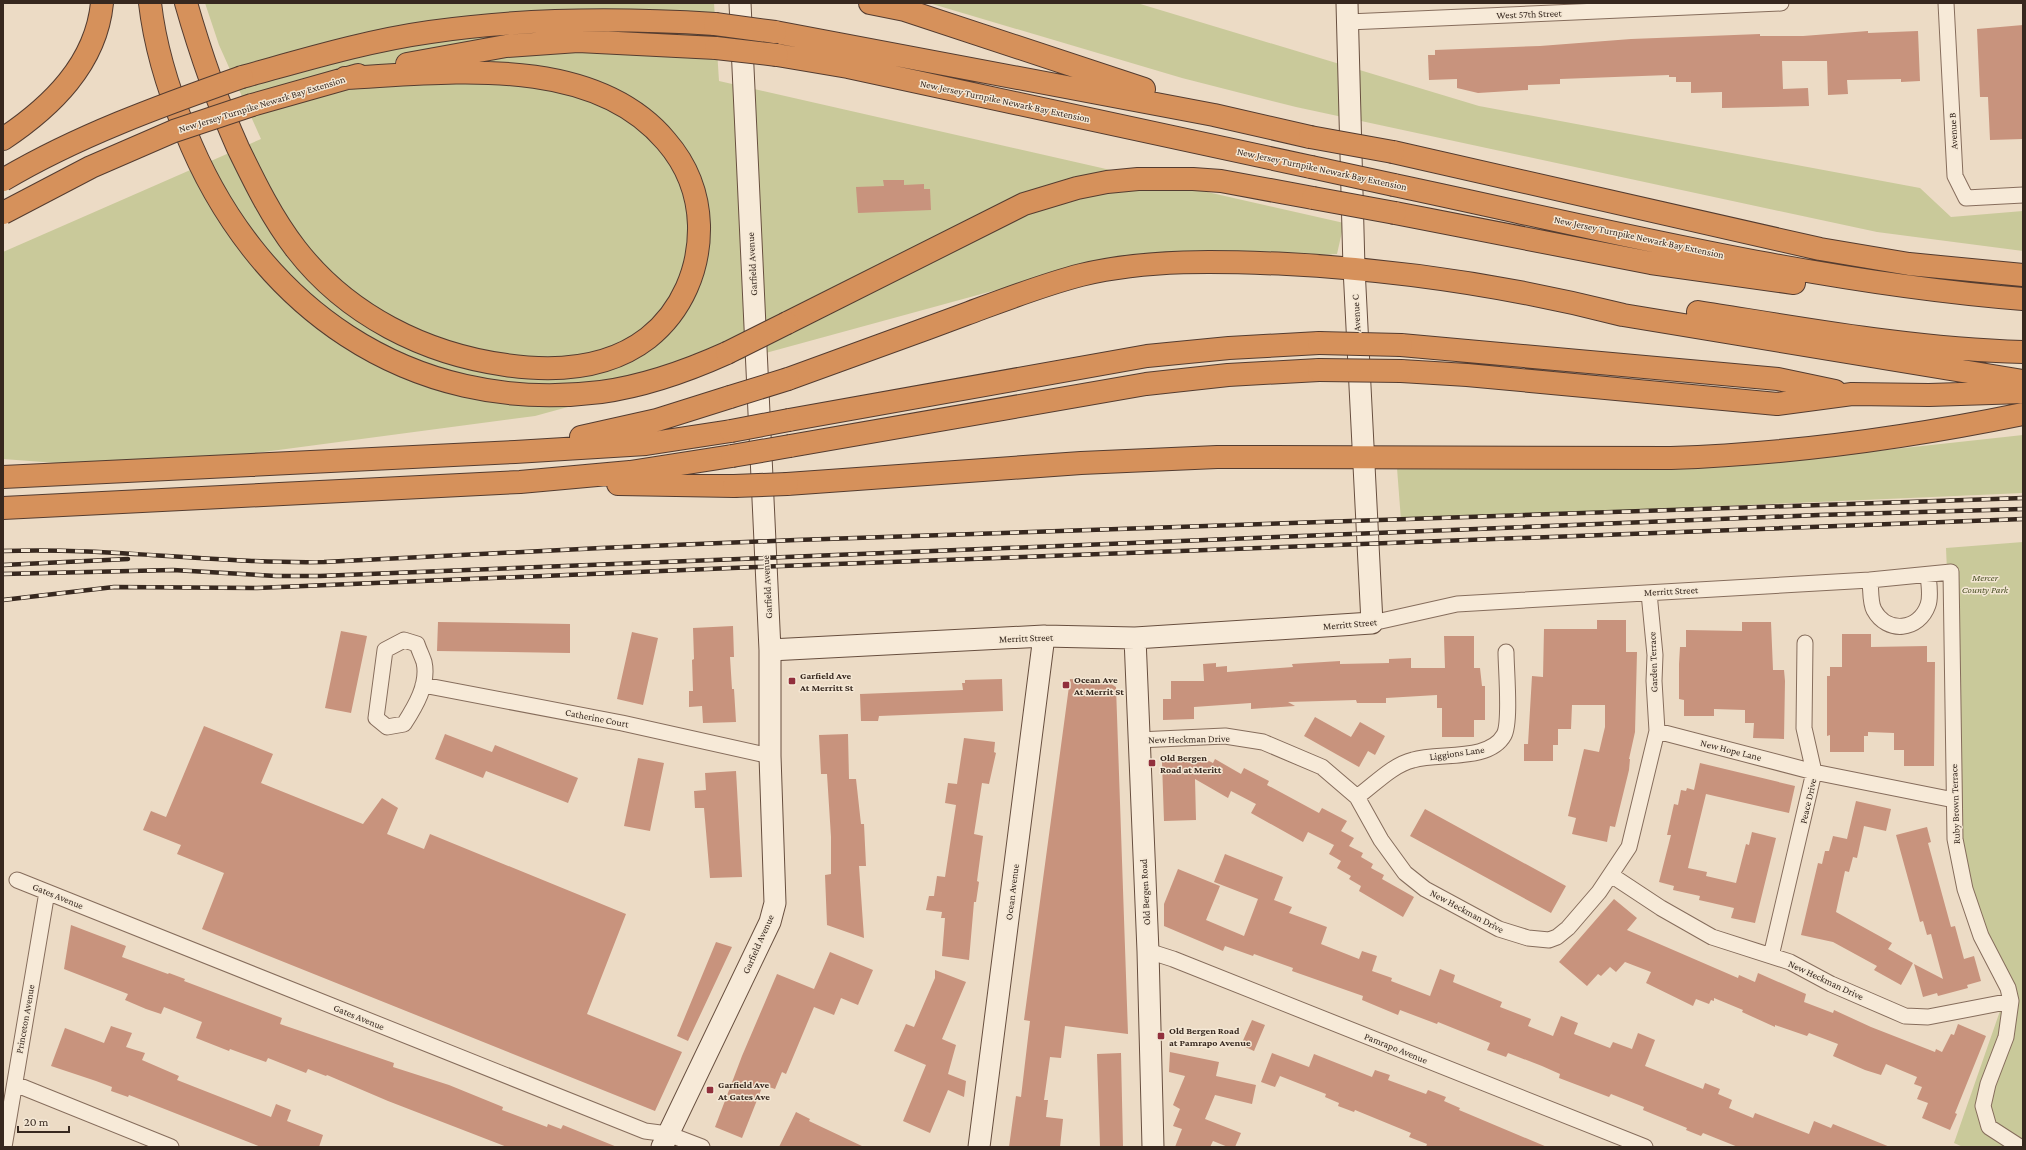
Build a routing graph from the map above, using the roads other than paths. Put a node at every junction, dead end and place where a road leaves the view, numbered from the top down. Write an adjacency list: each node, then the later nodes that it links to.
1 (150, 3): 17 (highway, bridge)
2 (186, 3): 9 (highway)
3 (740, 3): 38 (main road, Garfield Avenue)
4 (870, 3): 10 (highway)
5 (1781, 3): 8 (street, West 57th Street)
6 (1946, 3): 13 (street, Avenue B)
7 (102, 6): 11 (highway)
8 (1348, 12): 15 (main road, Avenue C)
9 (345, 78): 14 (highway, New Jersey Turnpike Newark Bay Extension, bridge); 17 (highway, New Jersey Turnpike Newark Bay Extension, bridge)
10 (1214, 115): 12 (highway, bridge); 16 (highway, bridge)
11 (3, 139)
12 (3, 180)
13 (2023, 195)
14 (3, 214)
15 (1354, 268): 18 (highway); 25 (highway, bridge); 26 (main road, Avenue C)
16 (2023, 275)
17 (1949, 293): 19 (highway, New Jersey Turnpike Newark Bay Extension)
18 (1560, 299): 20 (highway); 21 (highway)
19 (2023, 299)
20 (2023, 352)
21 (2023, 381)
22 (2023, 392): 23 (highway)
23 (1852, 394): 25 (highway, bridge); 28 (highway, bridge)
24 (2023, 414): 26 (highway)
25 (515, 452): 27 (highway)
26 (1364, 456): 28 (highway, bridge); 34 (main road, Avenue C)
27 (3, 477)
28 (520, 482): 29 (highway)
29 (3, 508)
30 (1951, 572): 31 (street, Merritt Street); 46 (street, Ruby Brown Terrace)
31 (1928, 575): 32 (street, Merritt Street); 32 (street)
32 (1870, 580): 33 (street, Merritt Street)
33 (1649, 593): 34 (street, Merritt Street); 41 (street, Garden Terrace)
34 (1372, 623): 36 (main road, Merritt Street)
35 (1044, 636): 36 (main road, Merritt Street); 38 (main road, Merritt Street); 58 (main road, Ocean Avenue)
36 (1136, 638): 42 (main road, Old Bergen Road)
37 (1805, 643): 44 (street, Peace Drive)
38 (770, 650): 43 (main road, Garfield Avenue)
39 (1506, 652): 45 (street, Liggions Lane)
40 (423, 685): 40 (street); 43 (street, Catherine Court)
41 (1657, 731): 44 (street, New Hope Lane); 47 (street)
42 (1138, 740): 45 (street, New Heckman Drive); 50 (main road, Old Bergen Road)
43 (770, 756): 54 (main road, Garfield Avenue)
44 (1814, 772): 46 (street, New Hope Lane); 51 (street, Peace Drive)
45 (1357, 797): 47 (street, New Heckman Drive)
46 (1954, 800): 52 (street, Ruby Brown Terrace)
47 (1611, 875): 51 (street, New Heckman Drive)
48 (17, 880): 49 (street, Gates Avenue)
49 (47, 892): 53 (street, Princeton Avenue); 54 (street, Gates Avenue)
50 (1148, 950): 59 (main road, Old Bergen Road); 60 (street, Pamrapo Avenue)
51 (1771, 956): 52 (street, New Heckman Drive)
52 (2011, 1001): 61 (street, Ruby Brown Terrace)
53 (15, 1084): 55 (street, Princeton Avenue); 56 (street)
54 (665, 1140): 57 (street, Gates Avenue)
55 (4, 1147)
56 (171, 1147)
57 (702, 1147)
58 (979, 1147)
59 (1153, 1147)
60 (1644, 1147)
61 (2020, 1147)

